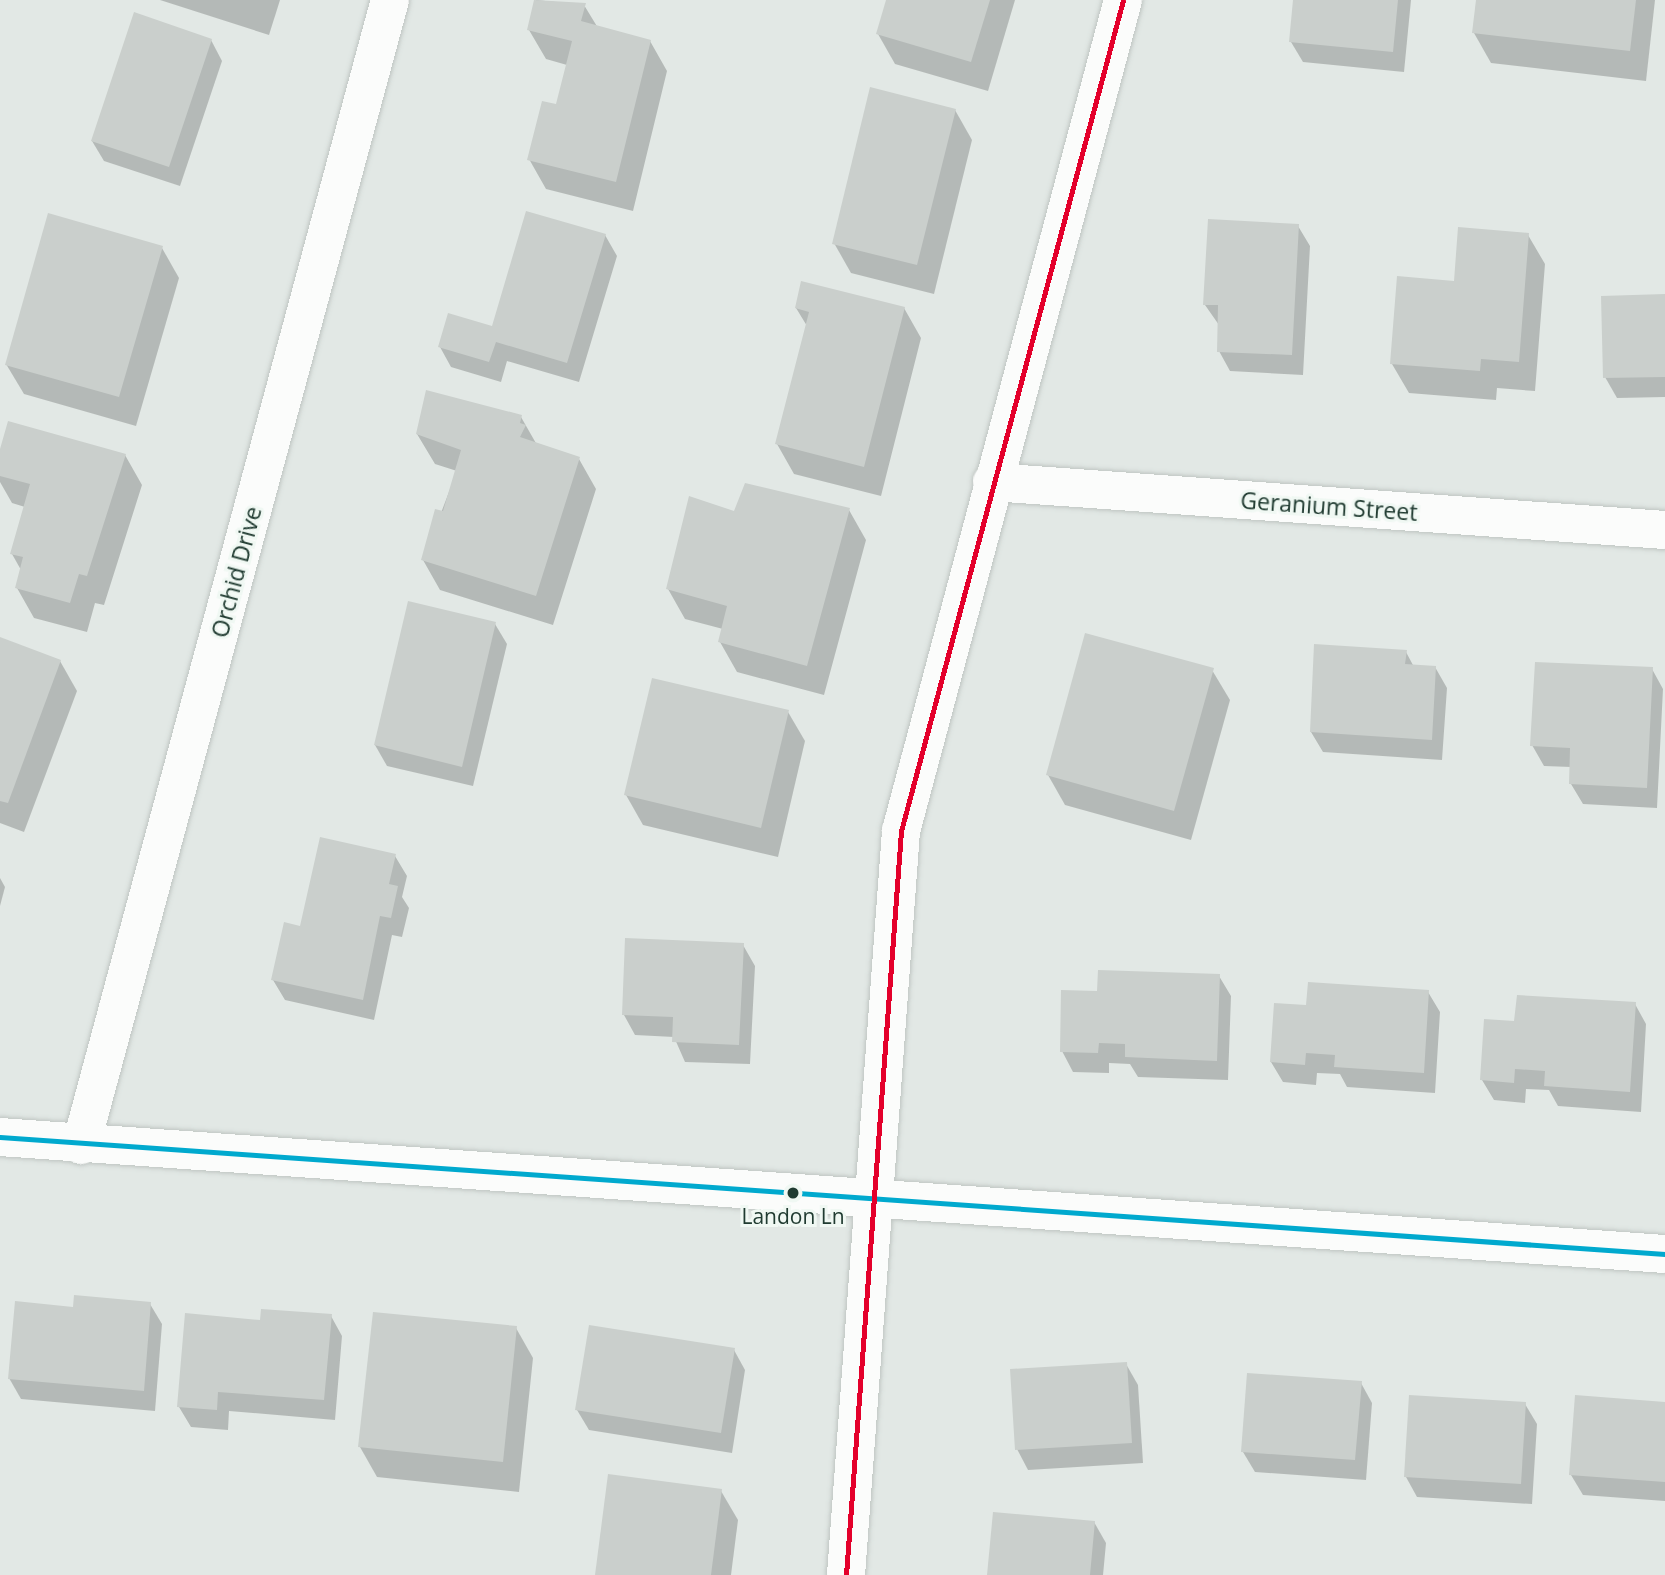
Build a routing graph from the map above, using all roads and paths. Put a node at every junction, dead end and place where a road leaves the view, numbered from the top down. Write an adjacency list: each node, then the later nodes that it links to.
1 (390, 0): 6 (street, Orchid Drive)
2 (1122, 0): 3 (street)
3 (992, 482): 4 (street, Geranium Street); 7 (street)
4 (1665, 530)
5 (0, 1137): 6 (street)
6 (81, 1145): 7 (street)
7 (874, 1201): 8 (street); 9 (street)
8 (1665, 1254)
9 (846, 1575)

